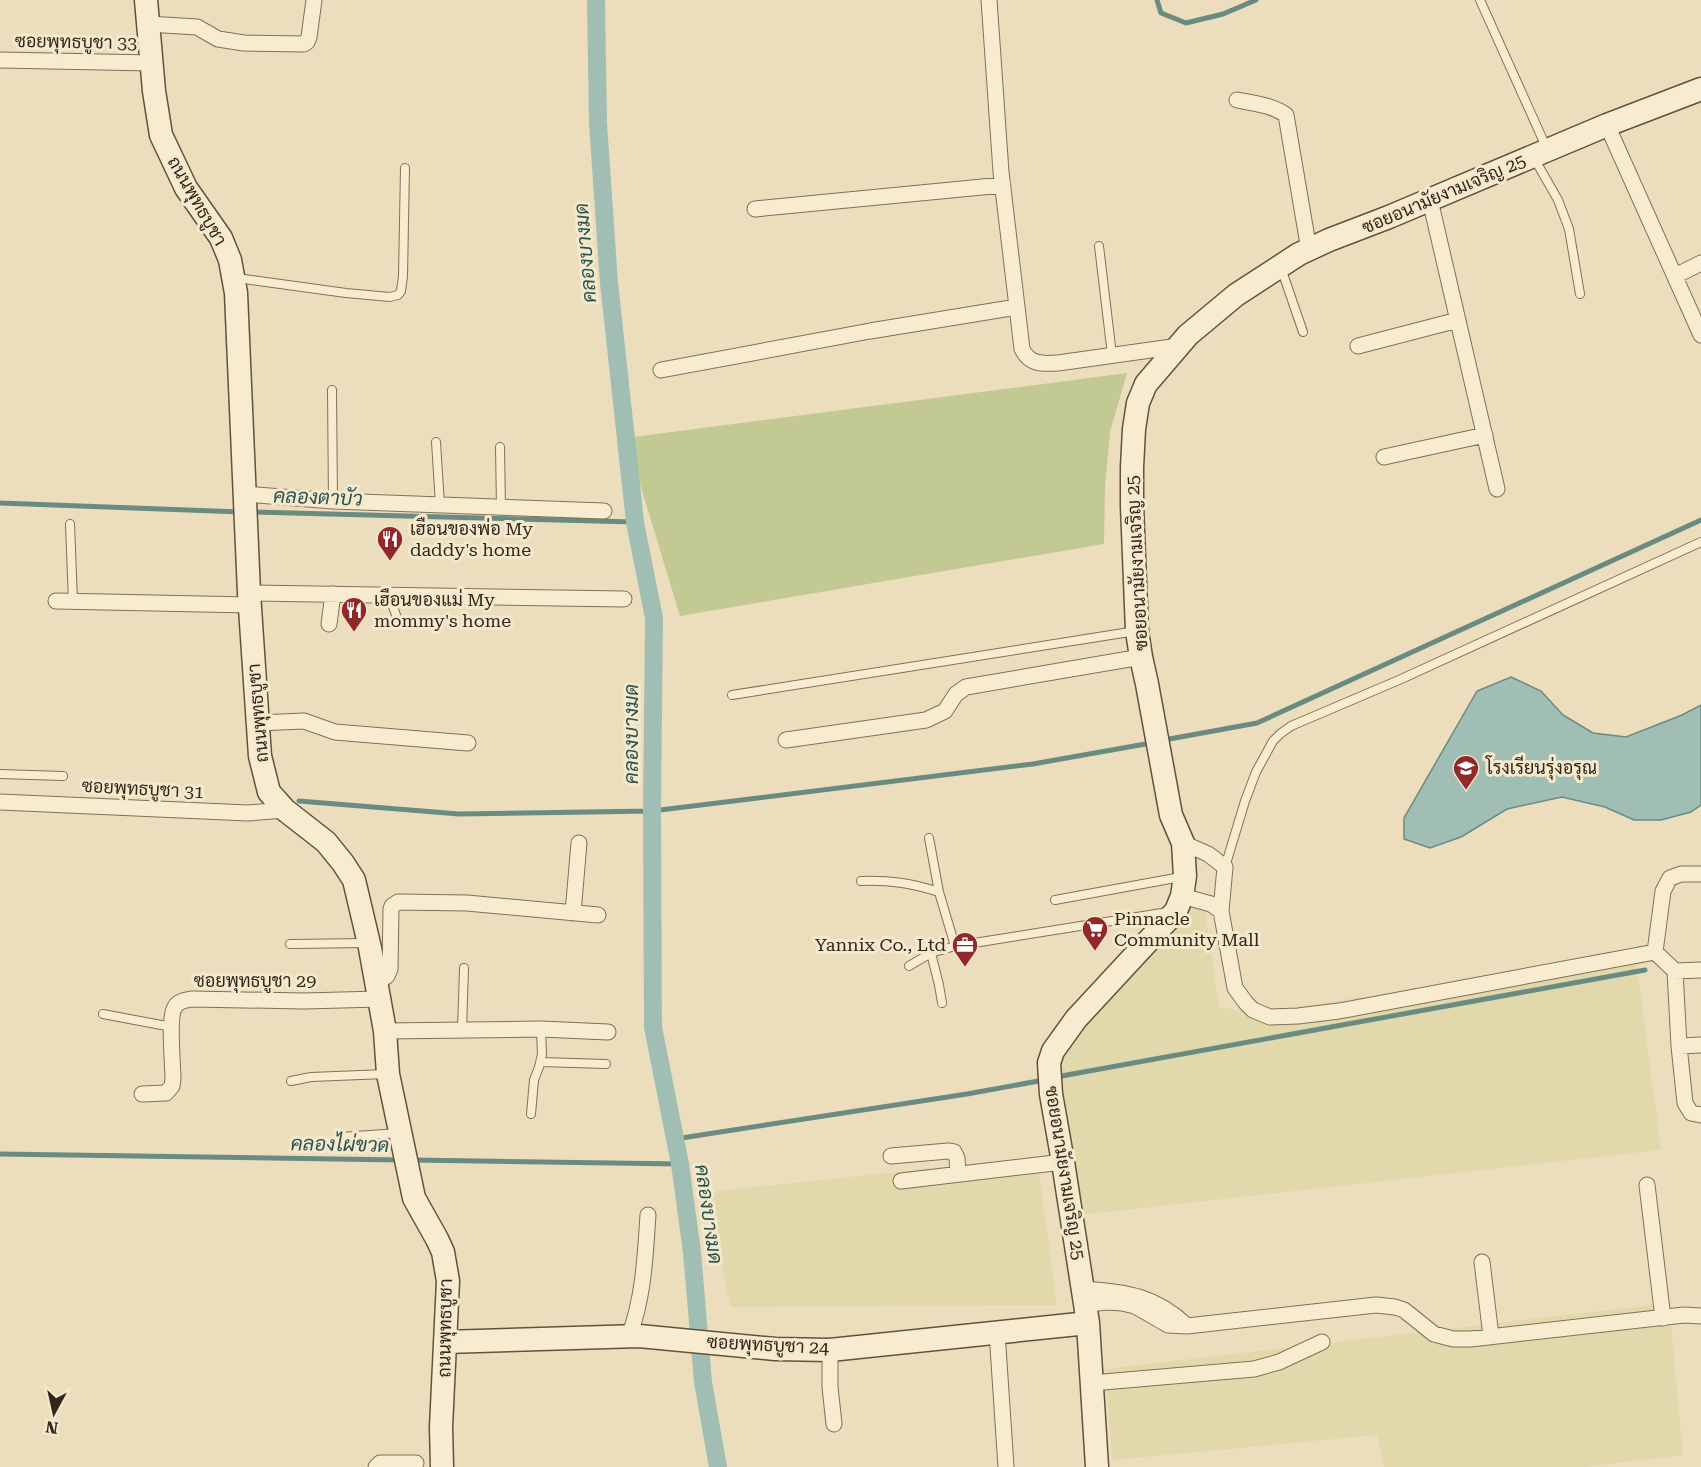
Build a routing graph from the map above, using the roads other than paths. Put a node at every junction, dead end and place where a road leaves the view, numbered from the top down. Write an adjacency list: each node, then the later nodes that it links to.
1 (146, 0): 5 (street, ถนนพุทธบูชา)
2 (314, 0): 5 (street)
3 (989, 0): 13 (street)
4 (1480, 0): 11 (lane)
5 (148, 24): 7 (street, ถนนพุทธบูชา)
6 (0, 60): 7 (street, ซอยพุทธบูชา 33)
7 (152, 63): 21 (street, ถนนพุทธบูชา)
8 (1701, 89): 10 (street, ซอยอนามัยงามเจริญ 25)
9 (1237, 100): 17 (street)
10 (1607, 125): 11 (street, ซอยอนามัยงามเจริญ 25); 20 (street)
11 (1540, 153): 14 (street, ซอยอนามัยงามเจริญ 25); 22 (lane)
12 (405, 168): 21 (lane)
13 (1003, 185): 15 (street); 23 (street)
14 (1430, 200): 17 (street, ซอยอนามัยงามเจริญ 25); 24 (street)
15 (755, 209)
16 (1098, 246): 29 (lane)
17 (1309, 250): 19 (street, ซอยอนามัยงามเจริญ 25)
18 (1701, 263): 20 (street)
19 (1281, 267): 25 (lane); 27 (street, ซอยอนามัยงามเจริญ 25)
20 (1674, 276): 26 (street)
21 (233, 278): 39 (street, ถนนพุทธบูชา)
22 (1580, 294)
23 (1017, 307): 29 (street); 30 (street)
24 (1458, 320): 28 (street); 32 (street)
25 (1303, 332)
26 (1701, 335)
27 (1179, 346): 29 (street); 52 (street, ซอยอนามัยงามเจริญ 25)
28 (1358, 346)
29 (1112, 355)
30 (661, 370)
31 (332, 390): 37 (lane)
32 (1485, 435): 35 (street); 36 (street)
33 (436, 442): 38 (lane)
34 (500, 447): 40 (lane)
35 (1384, 457)
36 (1497, 489)
37 (333, 501): 38 (street); 39 (street)
38 (440, 505): 40 (street)
39 (246, 506): 46 (street, ถนนพุทธบูชา)
40 (501, 508): 41 (street)
41 (604, 512)
42 (70, 524): 49 (lane)
43 (1701, 542): 65 (lane)
44 (333, 594): 45 (street); 46 (street); 51 (street)
45 (388, 595): 47 (street); 50 (lane)
46 (250, 599): 49 (street); 55 (street, ถนนพุทธบูชา)
47 (624, 599)
48 (56, 601): 49 (street)
49 (73, 602)
50 (398, 621)
51 (329, 624)
52 (1137, 631): 53 (street, ซอยอนามัยงามเจริญ 25); 54 (lane)
53 (1141, 657): 56 (street); 64 (street, ซอยอนามัยงามเจริญ 25)
54 (732, 695)
55 (258, 723): 57 (street); 61 (street, ถนนพุทธบูชา)
56 (786, 740)
57 (468, 743)
58 (0, 774): 59 (lane)
59 (63, 776)
60 (0, 802): 61 (street, ซอยพุทธบูชา 31)
61 (285, 810): 74 (street, ถนนพุทธบูชา)
62 (929, 838): 68 (lane)
63 (579, 843): 72 (street)
64 (1183, 843): 65 (street); 69 (street, ซอยอนามัยงามเจริญ 25)
65 (1225, 867): 71 (street)
66 (1701, 874): 77 (street)
67 (861, 881): 68 (lane)
68 (939, 892): 76 (lane)
69 (1181, 895): 70 (lane); 71 (street); 76 (lane); 103 (street, ซอยอนามัยงามเจริญ 25)
70 (1055, 900)
71 (1221, 911): 77 (street)
72 (573, 913): 73 (street); 83 (street)
73 (598, 915)
74 (369, 943): 75 (lane); 83 (street, ถนนพุทธบูชา)
75 (290, 944)
76 (955, 946): 78 (lane)
77 (1655, 952): 82 (street)
78 (931, 953): 79 (lane); 84 (lane)
79 (909, 966)
80 (464, 968): 88 (lane)
81 (1701, 970): 82 (street)
82 (1675, 971): 92 (street)
83 (378, 991): 86 (street, ซอยพุทธบูชา 29); 89 (street, ถนนพุทธบูชา)
84 (942, 1004)
85 (103, 1014): 86 (lane)
86 (172, 1027): 97 (street, ซอยพุทธบูชา 29)
87 (541, 1029): 88 (street); 90 (street); 93 (lane)
88 (462, 1030): 89 (street)
89 (385, 1031): 95 (street, ถนนพุทธบูชา)
90 (608, 1032)
91 (1701, 1045): 92 (street)
92 (1679, 1046): 99 (street)
93 (541, 1062): 94 (lane); 98 (lane)
94 (606, 1064)
95 (388, 1074): 96 (lane); 101 (street, ถนนพุทธบูชา)
96 (291, 1081)
97 (142, 1094)
98 (531, 1114)
99 (1701, 1115)
100 (340, 1137): 101 (lane)
101 (403, 1143): 115 (street, ถนนพุทธบูชา)
102 (891, 1156): 104 (street)
103 (1063, 1162): 104 (street); 109 (street, ซอยอนามัยงามเจริญ 25)
104 (958, 1174): 105 (street)
105 (901, 1181)
106 (1647, 1185): 111 (street)
107 (648, 1215): 113 (street)
108 (1482, 1262): 114 (street)
109 (1085, 1306): 112 (street, ซอยพุทธบูชา 24); 114 (street); 118 (street, ซอยอนามัยงามเจริญ 25)
110 (1701, 1316): 111 (street)
111 (1663, 1318): 114 (street)
112 (997, 1332): 117 (street, ซอยพุทธบูชา 24); 123 (street)
113 (634, 1336): 115 (street, ซอยพุทธบูชา 24); 117 (street, ซอยพุทธบูชา 24)
114 (1491, 1336)
115 (446, 1342): 122 (street, ถนนพุทธบูชา)
116 (1323, 1342): 118 (street)
117 (830, 1350): 119 (street)
118 (1092, 1383): 124 (street, ซอยอนามัยงามเจริญ 25)
119 (834, 1424)
120 (416, 1463): 121 (street)
121 (376, 1467)
122 (442, 1467)
123 (1006, 1467)
124 (1097, 1467)

